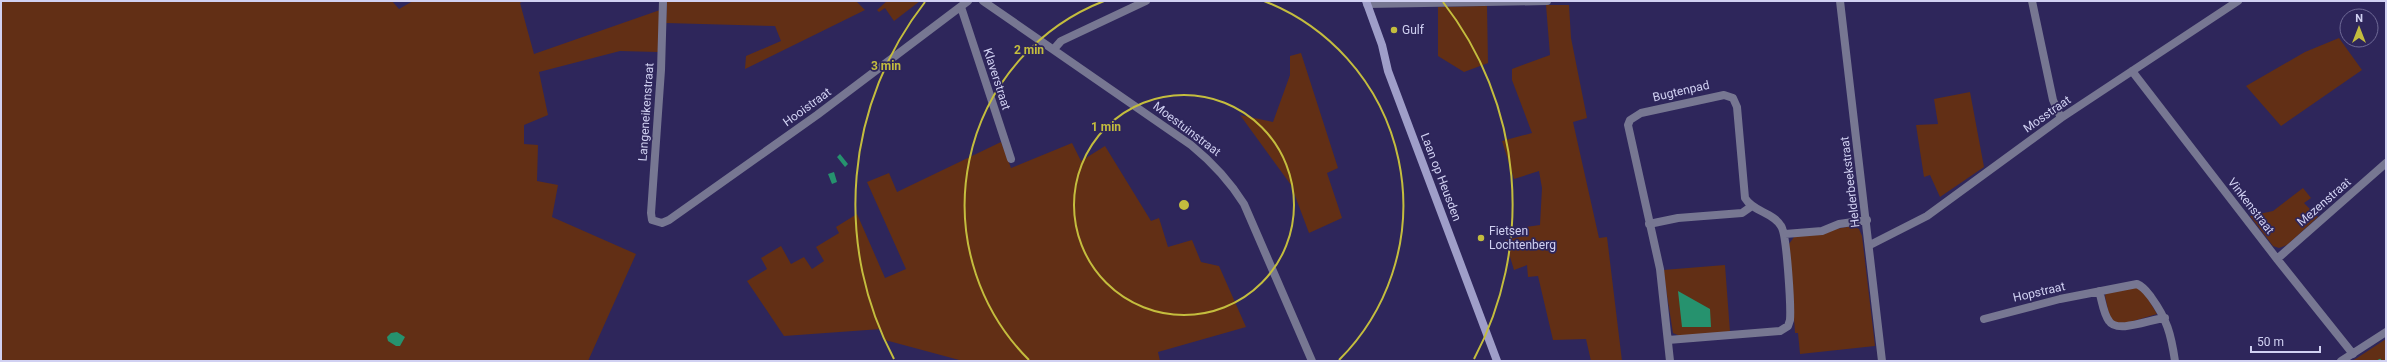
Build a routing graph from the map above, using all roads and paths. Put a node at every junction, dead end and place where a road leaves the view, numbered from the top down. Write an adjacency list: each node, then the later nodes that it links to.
1 (663, 1): 18 (street, Langeneikenstraat)
2 (968, 1): 10 (street, Hooistraat)
3 (983, 1): 11 (street, Moestuinstraat)
4 (1146, 1): 11 (street)
5 (1547, 1): 9 (street)
6 (1840, 1): 17 (street, Helderbeekstraat)
7 (2032, 1): 13 (street)
8 (2238, 1): 12 (street, Mosstraat)
9 (1366, 3): 30 (street, Laan op Heusden)
10 (961, 7): 14 (street, Klaverstraat); 18 (street, Hooistraat)
11 (1054, 50): 29 (street, Moestuinstraat)
12 (2132, 70): 13 (street, Mosstraat); 22 (street, Vinkenstraat)
13 (2061, 118): 21 (street, Mosstraat)
14 (1011, 159)
15 (2386, 163): 22 (street, Mezenstraat)
16 (1752, 206): 19 (street); 19 (street, Bugtenpad); 20 (street)
17 (1867, 220): 20 (street); 21 (street, Helderbeekstraat)
18 (656, 223)
19 (1649, 224): 27 (street, Bugtenpad)
20 (1785, 234): 27 (street)
21 (1870, 245): 32 (street, Helderbeekstraat)
22 (2277, 259): 28 (street, Vinkenstraat)
23 (2099, 291): 24 (street, Hopstraat); 24 (street); 25 (street, Hopstraat)
24 (2165, 318): 33 (street, Hopstraat)
25 (1984, 319)
26 (2386, 332): 28 (street)
27 (1668, 340): 31 (street, Bugtenpad)
28 (2353, 354): 34 (street)
29 (1312, 361)
30 (1497, 361)
31 (1670, 361)
32 (1882, 361)
33 (2175, 361)
34 (2341, 361)

